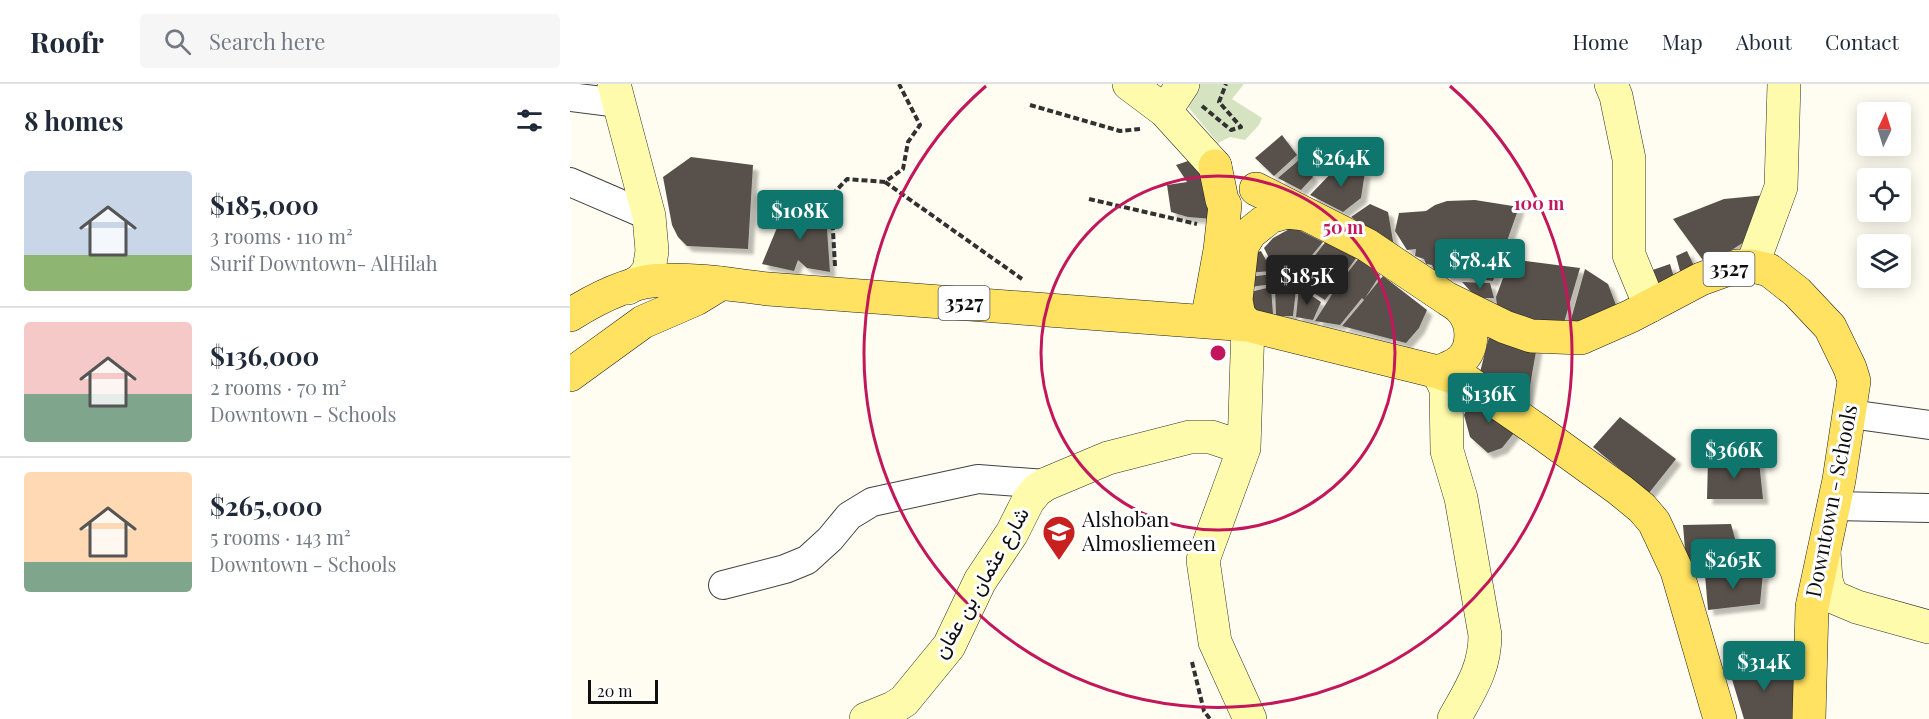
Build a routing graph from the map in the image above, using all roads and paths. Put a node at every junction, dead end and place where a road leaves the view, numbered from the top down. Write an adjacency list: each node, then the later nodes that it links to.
1 (899, 84): 12 (path)
2 (1129, 84): 8 (main road)
3 (1226, 84): 8 (path)
4 (1611, 84): 23 (main road)
5 (1784, 84): 17 (main road)
6 (617, 94): 7 (street); 15 (main road)
7 (570, 98)
8 (1167, 104): 9 (path); 10 (main road)
9 (1030, 105)
10 (1230, 181): 14 (main road, 3527); 25 (main road)
11 (570, 182): 15 (street)
12 (885, 182): 18 (path); 21 (path)
13 (1089, 199): 16 (path)
14 (1305, 214): 22 (main road, 3527); 26 (main road, 3527)
15 (649, 216): 20 (main road)
16 (1200, 225)
17 (1752, 266): 23 (main road, 3527); 29 (main road, Downtown - Schools / 3527)
18 (1028, 283)
19 (722, 284): 20 (main road, 3527); 21 (main road, 3527); 28 (main road)
20 (628, 288): 24 (main road, 3527)
21 (841, 294): 25 (main road, 3527)
22 (1446, 298): 23 (main road, 3527); 27 (main road, 3527)
23 (1650, 306)
24 (570, 315)
25 (1207, 321): 26 (main road, 3527)
26 (1248, 325): 27 (main road, 3527); 31 (main road)
27 (1438, 372): 42 (main road); 43 (main road, 3527)
28 (570, 375)
29 (1851, 414): 30 (street); 33 (main road, Downtown - Schools / 3527)
30 (1929, 425)
31 (1245, 448): 32 (main road, شارع عثمان بن عفان); 41 (main road)
32 (1046, 484): 36 (street); 40 (main road, شارع عثمان بن عفان)
33 (1834, 506): 34 (street); 35 (main road, Downtown - Schools / 3527)
34 (1929, 508)
35 (1824, 552): 37 (main road); 39 (main road, Downtown - Schools / 3527)
36 (723, 585)
37 (1857, 607): 38 (main road); 39 (main road)
38 (1929, 627)
39 (1811, 638): 44 (main road, Downtown - Schools / 3527)
40 (866, 719)
41 (1250, 719)
42 (1455, 719)
43 (1720, 719)
44 (1809, 719)

